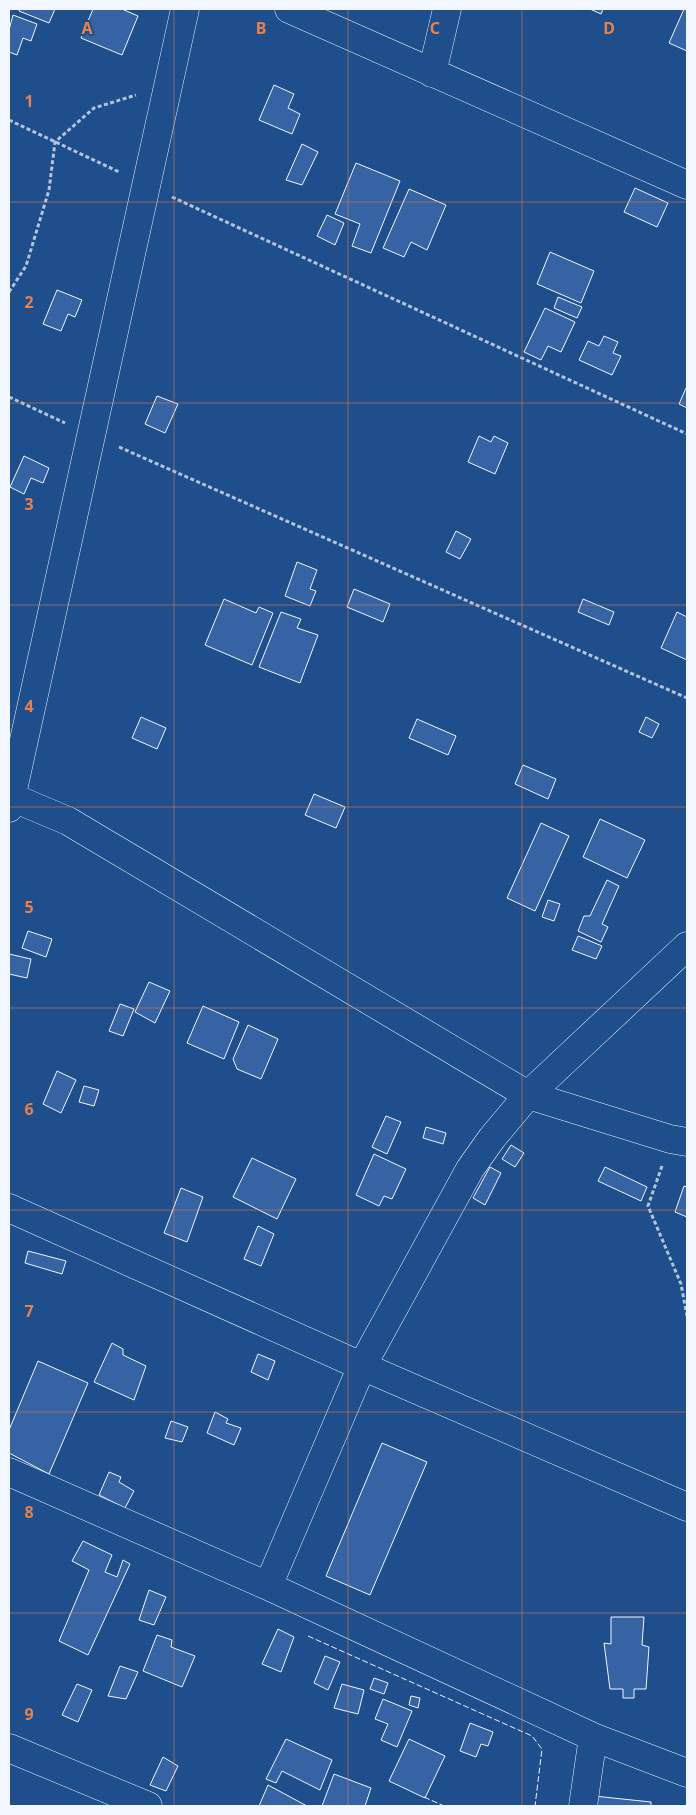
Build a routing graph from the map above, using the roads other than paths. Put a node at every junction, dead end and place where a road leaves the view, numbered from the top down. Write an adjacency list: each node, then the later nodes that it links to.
1 (185, 9): 6 (street)
2 (289, 9): 4 (street)
3 (447, 9): 4 (street)
4 (432, 73): 5 (street)
5 (687, 185)
6 (10, 800): 8 (street)
7 (687, 946): 8 (street)
8 (528, 1095): 9 (street); 11 (street)
9 (679, 1141)
10 (9, 1208): 11 (street)
11 (362, 1366): 13 (street); 14 (street)
12 (9, 1472): 14 (street)
13 (687, 1507)
14 (268, 1586): 15 (street)
15 (593, 1738): 17 (street); 19 (street)
16 (9, 1748): 18 (street)
17 (687, 1773)
18 (148, 1806)
19 (582, 1806)

